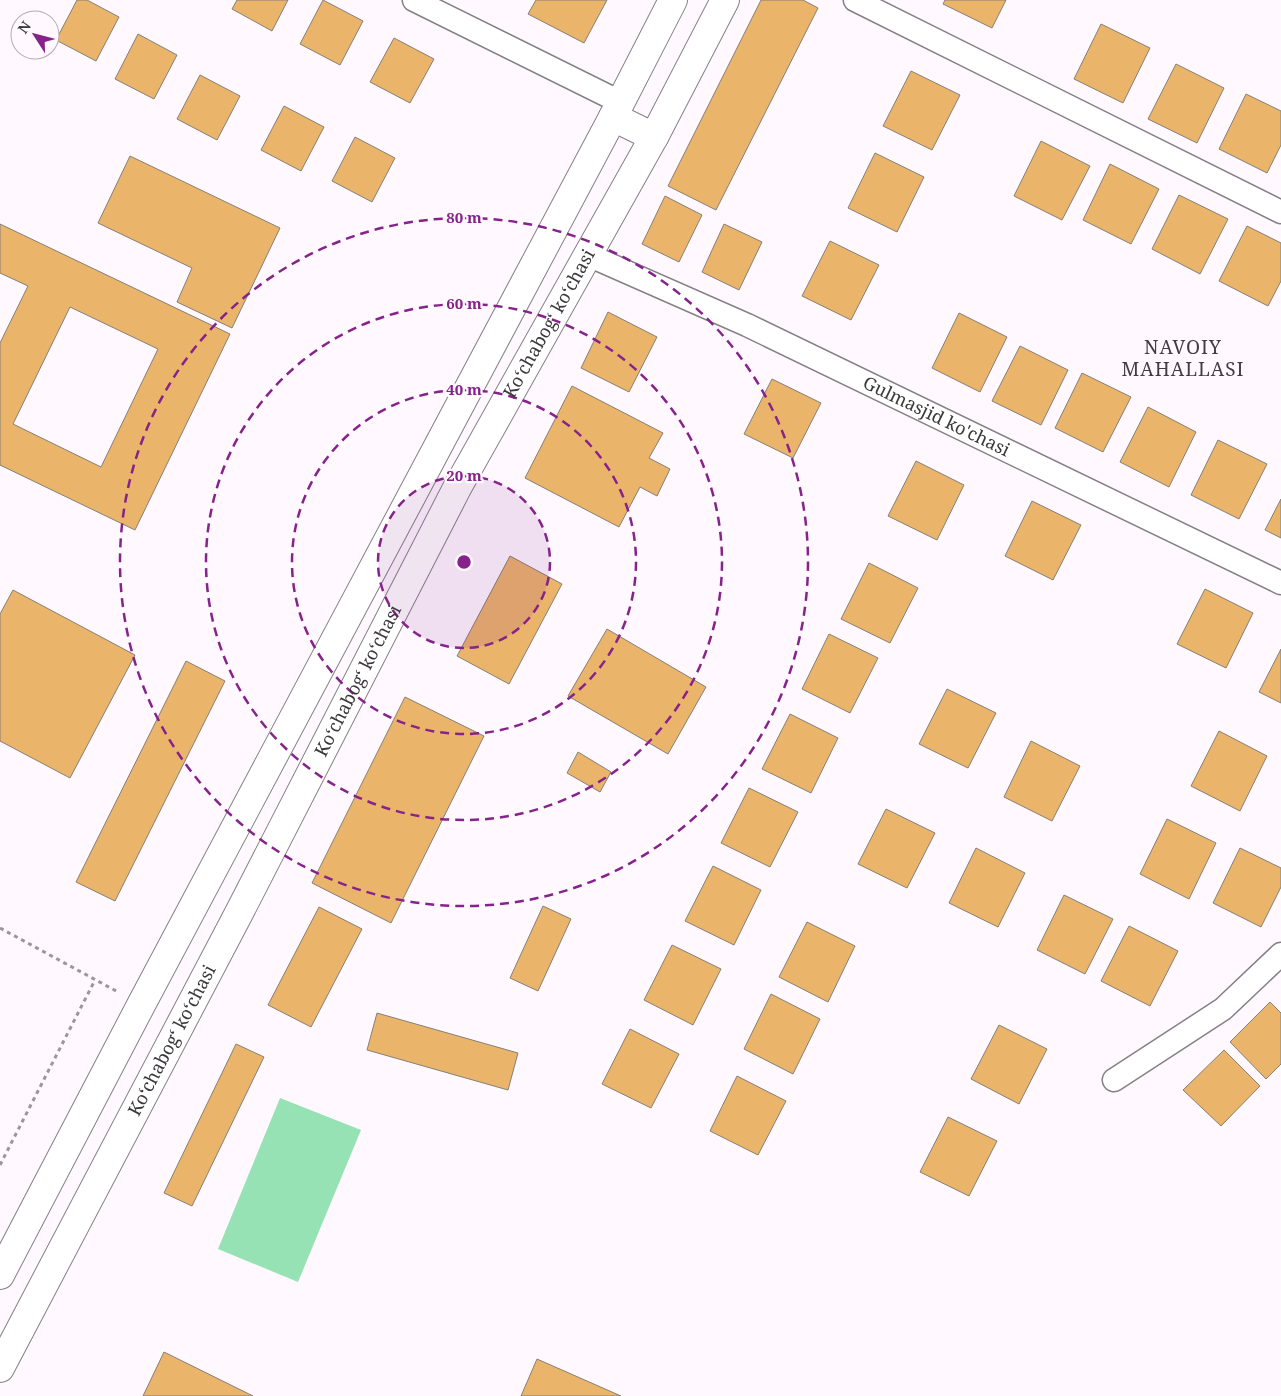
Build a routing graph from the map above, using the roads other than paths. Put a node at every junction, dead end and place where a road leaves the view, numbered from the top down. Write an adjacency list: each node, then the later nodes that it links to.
1 (414, 0): 5 (street)
2 (673, 0): 5 (main road)
3 (725, 0): 6 (main road, Ko‘chabog‘ ko‘chasi)
4 (854, 0): 7 (street)
5 (616, 110): 6 (main road); 12 (main road)
6 (654, 137): 8 (main road, Ko‘chabog‘ ko‘chasi)
7 (1281, 212)
8 (588, 255): 9 (street, Gulmasjid ko'chasi); 13 (main road, Ko‘chabog‘ ko‘chasi)
9 (1281, 583)
10 (1281, 954): 11 (street)
11 (1114, 1080)
12 (0, 1275)
13 (0, 1368)

